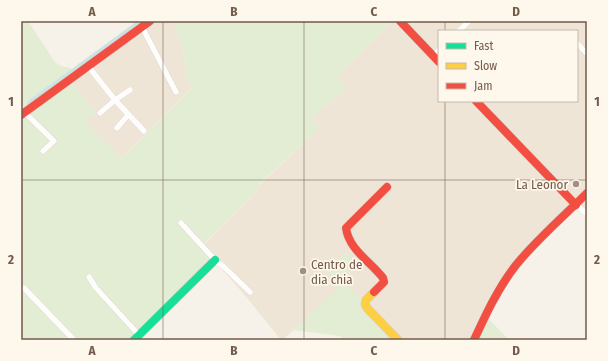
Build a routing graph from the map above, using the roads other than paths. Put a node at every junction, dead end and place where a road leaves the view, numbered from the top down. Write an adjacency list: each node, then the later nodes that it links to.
1 (150, 21): 4 (street)
2 (400, 21): 7 (street)
3 (469, 21): 5 (street)
4 (142, 27): 9 (street); 11 (street)
5 (461, 30)
6 (578, 44): 8 (street)
7 (436, 53)
8 (587, 54)
9 (88, 66): 12 (street); 15 (street)
10 (130, 90): 12 (street)
11 (176, 92)
12 (115, 100): 14 (street); 16 (street)
13 (477, 102): 22 (street)
14 (100, 113)
15 (23, 114): 19 (street)
16 (128, 115): 17 (street); 18 (street)
17 (117, 128)
18 (144, 131)
19 (43, 151)
20 (387, 187): 31 (street)
21 (587, 193): 22 (street)
22 (576, 205): 23 (street); 32 (street)
23 (587, 214)
24 (181, 223): 25 (street)
25 (215, 260): 28 (street); 29 (street)
26 (90, 277): 29 (street)
27 (24, 288): 30 (street)
28 (250, 292)
29 (137, 338)
30 (74, 340)
31 (398, 340)
32 (474, 340)

